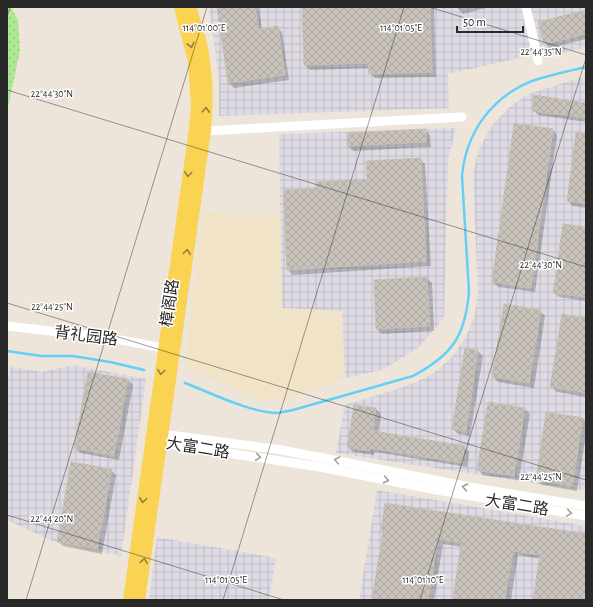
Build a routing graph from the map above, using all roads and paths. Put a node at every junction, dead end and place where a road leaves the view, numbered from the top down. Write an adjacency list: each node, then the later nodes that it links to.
1 (180, 7): 8 (main road, 樟阁路, one-way to 8)
2 (190, 7): 6 (main road, 樟阁路, one-way to 2)
3 (526, 7): 4 (street)
4 (538, 61)
5 (462, 117): 6 (street)
6 (204, 131): 9 (main road, 樟阁路, one-way to 6)
7 (7, 326): 8 (street, 背礼园路)
8 (164, 348): 9 (main road, 樟阁路, one-way to 9)
9 (158, 438): 10 (street, 大富二路, one-way to 9); 11 (street, 大富二路, one-way to 11); 12 (main road, 樟阁路, one-way to 12); 13 (main road, 樟阁路, one-way to 9)
10 (586, 506)
11 (586, 516)
12 (129, 600)
13 (139, 600)

